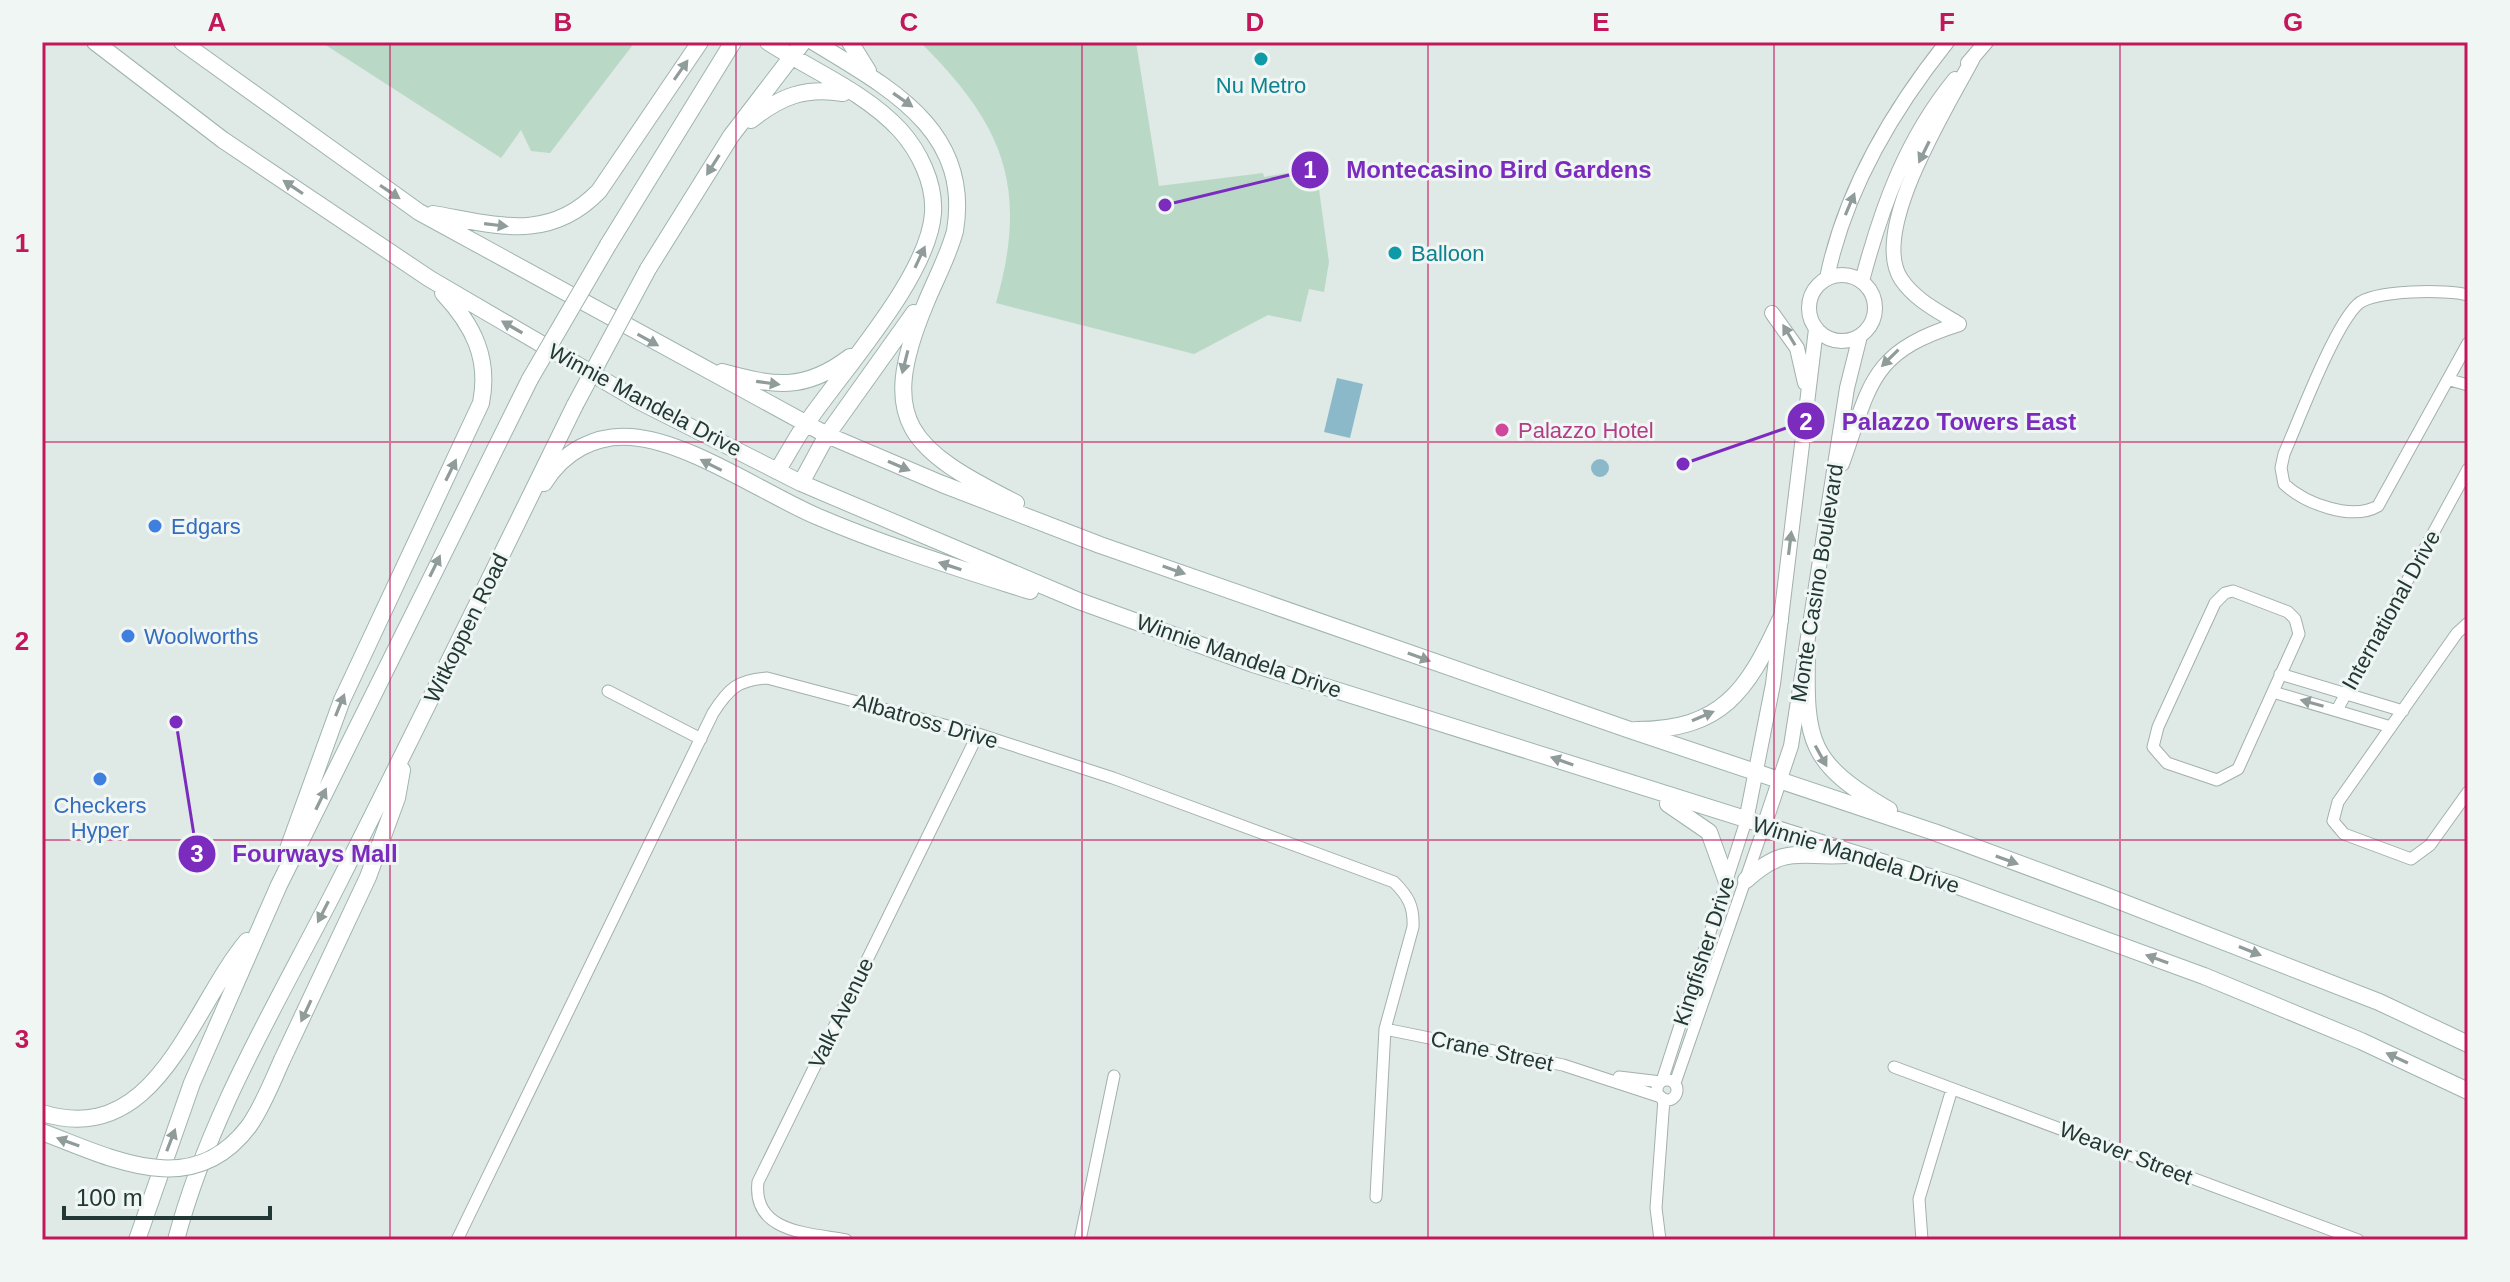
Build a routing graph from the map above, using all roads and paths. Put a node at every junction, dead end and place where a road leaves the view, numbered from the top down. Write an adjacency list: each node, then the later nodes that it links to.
1 (82, 42): 15 (main road)
2 (95, 42): 15 (main road, Winnie Mandela Drive)
3 (182, 42): 18 (main road, Winnie Mandela Drive, one-way to 18)
4 (700, 42): 18 (main road, one-way to 4)
5 (733, 42): 67 (main road, one-way to 5, bridge)
6 (768, 42): 12 (main road)
7 (803, 42): 12 (main road, Witkoppen Road)
8 (814, 42): 14 (main road)
9 (850, 42): 14 (main road)
10 (1947, 42): 19 (street, one-way to 10)
11 (1986, 42): 13 (street)
12 (792, 57): 16 (main road); 17 (main road, Witkoppen Road)
13 (1973, 58): 21 (street); 39 (street, one-way to 39)
14 (875, 80): 22 (main road, one-way to 22)
15 (149, 86): 20 (main road, Winnie Mandela Drive, one-way to 15)
16 (853, 94): 17 (main road); 28 (main road, one-way to 16)
17 (731, 136): 40 (main road, Witkoppen Road, one-way to 40, bridge)
18 (419, 212): 29 (main road, Winnie Mandela Drive, one-way to 29)
19 (1827, 278): 21 (street); 25 (street)
20 (430, 279): 37 (main road, Winnie Mandela Drive, one-way to 20); 67 (main road, one-way to 20)
21 (1862, 281): 26 (street)
22 (932, 289): 35 (main road); 41 (main road, one-way to 41)
23 (2468, 295): 31 (street)
24 (1772, 313): 33 (street, one-way to 24)
25 (1816, 329): 26 (street); 33 (street, Monte Casino Boulevard)
26 (1860, 336): 39 (street, Monte Casino Boulevard)
27 (2468, 343): 30 (street)
28 (864, 346): 29 (main road, one-way to 28); 34 (main road)
29 (693, 364): 34 (main road, Winnie Mandela Drive)
30 (2463, 366): 31 (street)
31 (2450, 380): 32 (street)
32 (2468, 385)
33 (1806, 415): 43 (street, Monte Casino Boulevard, one-way to 33)
34 (805, 425): 35 (main road, Winnie Mandela Drive); 37 (main road)
35 (827, 435): 38 (main road); 41 (main road, Winnie Mandela Drive, one-way to 41)
36 (2468, 469): 49 (street, International Drive)
37 (777, 471): 38 (main road, Winnie Mandela Drive)
38 (801, 483): 42 (main road, Winnie Mandela Drive)
39 (1830, 498): 45 (street, Monte Casino Boulevard)
40 (508, 542): 42 (main road, one-way to 40); 56 (main road, Witkoppen Road)
41 (1100, 545): 53 (main road, Winnie Mandela Drive, one-way to 53)
42 (1079, 601): 59 (main road, Winnie Mandela Drive, one-way to 42)
43 (1780, 620): 53 (main road, one-way to 43); 57 (street, Monte Casino Boulevard)
44 (2468, 623): 51 (street)
45 (1807, 653): 58 (street, Monte Casino Boulevard); 63 (main road, one-way to 63)
46 (2280, 674): 48 (street); 48 (street); 49 (street)
47 (608, 691): 55 (street)
48 (2273, 692): 50 (street, one-way to 48)
49 (2345, 693): 50 (street, International Drive); 51 (street)
50 (2337, 710): 52 (street)
51 (2403, 711): 52 (street)
52 (2391, 727): 60 (street)
53 (1627, 729): 57 (main road, Winnie Mandela Drive)
54 (978, 734): 55 (street, Albatross Drive); 73 (street, Albatross Drive); 88 (street, Valk Avenue)
55 (701, 739): 87 (street, Albatross Drive)
56 (403, 756): 83 (main road, one-way to 83, bridge); 86 (main road, Witkoppen Road, one-way to 86)
57 (1757, 774): 58 (main road, Winnie Mandela Drive); 61 (street, Monte Casino Boulevard)
58 (1780, 782): 62 (street, Monte Casino Boulevard); 63 (main road, Winnie Mandela Drive)
59 (1636, 786): 61 (main road, Winnie Mandela Drive); 66 (main road)
60 (2468, 792)
61 (1746, 821): 62 (main road, Winnie Mandela Drive); 66 (street, Kingfisher Drive)
62 (1764, 826): 64 (main road, Winnie Mandela Drive); 65 (street, Kingfisher Drive)
63 (1934, 832): 74 (main road, Winnie Mandela Drive, one-way to 74)
64 (1864, 855): 65 (main road); 80 (main road, Winnie Mandela Drive, one-way to 64)
65 (1746, 880): 69 (street, Kingfisher Drive)
66 (1727, 882): 68 (street, Kingfisher Drive)
67 (279, 885): 70 (main road)
68 (1716, 914): 69 (street); 71 (street, Kingfisher Drive)
69 (1734, 919): 72 (street, Kingfisher Drive)
70 (261, 925): 82 (main road); 85 (main road, one-way to 70)
71 (1701, 962): 72 (street); 78 (street, Kingfisher Drive)
72 (1716, 967): 78 (street, Kingfisher Drive)
73 (1385, 1029): 76 (street, Crane Street); 84 (street, Albatross Drive)
74 (2468, 1044)
75 (1894, 1067): 79 (street, Weaver Street)
76 (1599, 1075): 78 (street, Crane Street); 81 (street, Crane Street)
77 (1114, 1076): 89 (street)
78 (1666, 1082): 81 (street); 81 (street)
79 (1952, 1089): 91 (street); 92 (street, Weaver Street)
80 (2468, 1091)
81 (1662, 1098): 90 (street)
82 (42, 1113)
83 (42, 1132)
84 (1376, 1197)
85 (137, 1240)
86 (176, 1240)
87 (457, 1240)
88 (846, 1240)
89 (1080, 1240)
90 (1660, 1240)
91 (1922, 1240)
92 (2358, 1240)

